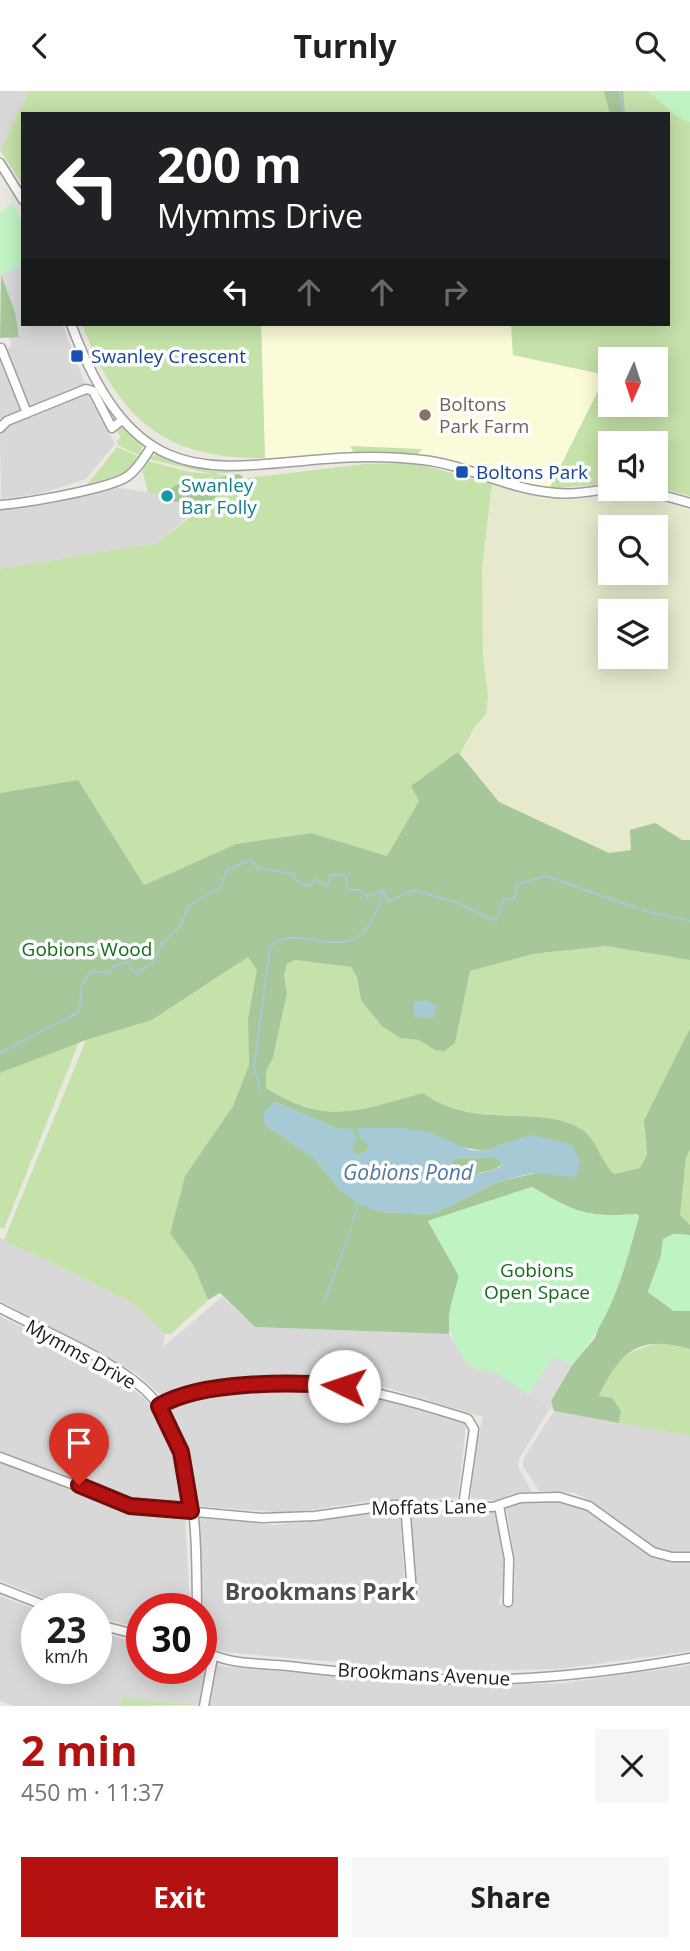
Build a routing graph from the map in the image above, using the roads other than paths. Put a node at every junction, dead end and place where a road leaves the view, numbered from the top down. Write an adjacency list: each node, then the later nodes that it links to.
1 (0, 163): 2 (street)
2 (21, 197)
3 (72, 326): 6 (street)
4 (1, 348): 5 (street)
5 (27, 413): 6 (street); 7 (street)
6 (122, 420): 8 (street)
7 (0, 428)
8 (152, 446): 9 (street); 12 (street)
9 (598, 490)
10 (668, 497): 11 (street)
11 (690, 503)
12 (0, 505)
13 (0, 1308): 14 (street, Mymms Drive)
14 (159, 1406): 17 (street); 19 (street, Mymms Drive)
15 (0, 1457): 19 (street, Moffats Lane)
16 (405, 1504): 17 (street, Moffats Lane); 19 (street, Moffats Lane); 22 (street)
17 (463, 1506): 18 (street, Moffats Lane)
18 (499, 1506): 20 (street, Moffats Lane); 25 (street)
19 (191, 1511): 23 (street, Mymms Drive)
20 (690, 1557)
21 (0, 1588): 24 (street)
22 (412, 1592)
23 (196, 1593)
24 (21, 1596)
25 (508, 1602)
26 (217, 1657): 27 (street, Brookmans Avenue)
27 (690, 1658)
28 (208, 1684): 29 (street)
29 (204, 1706)

